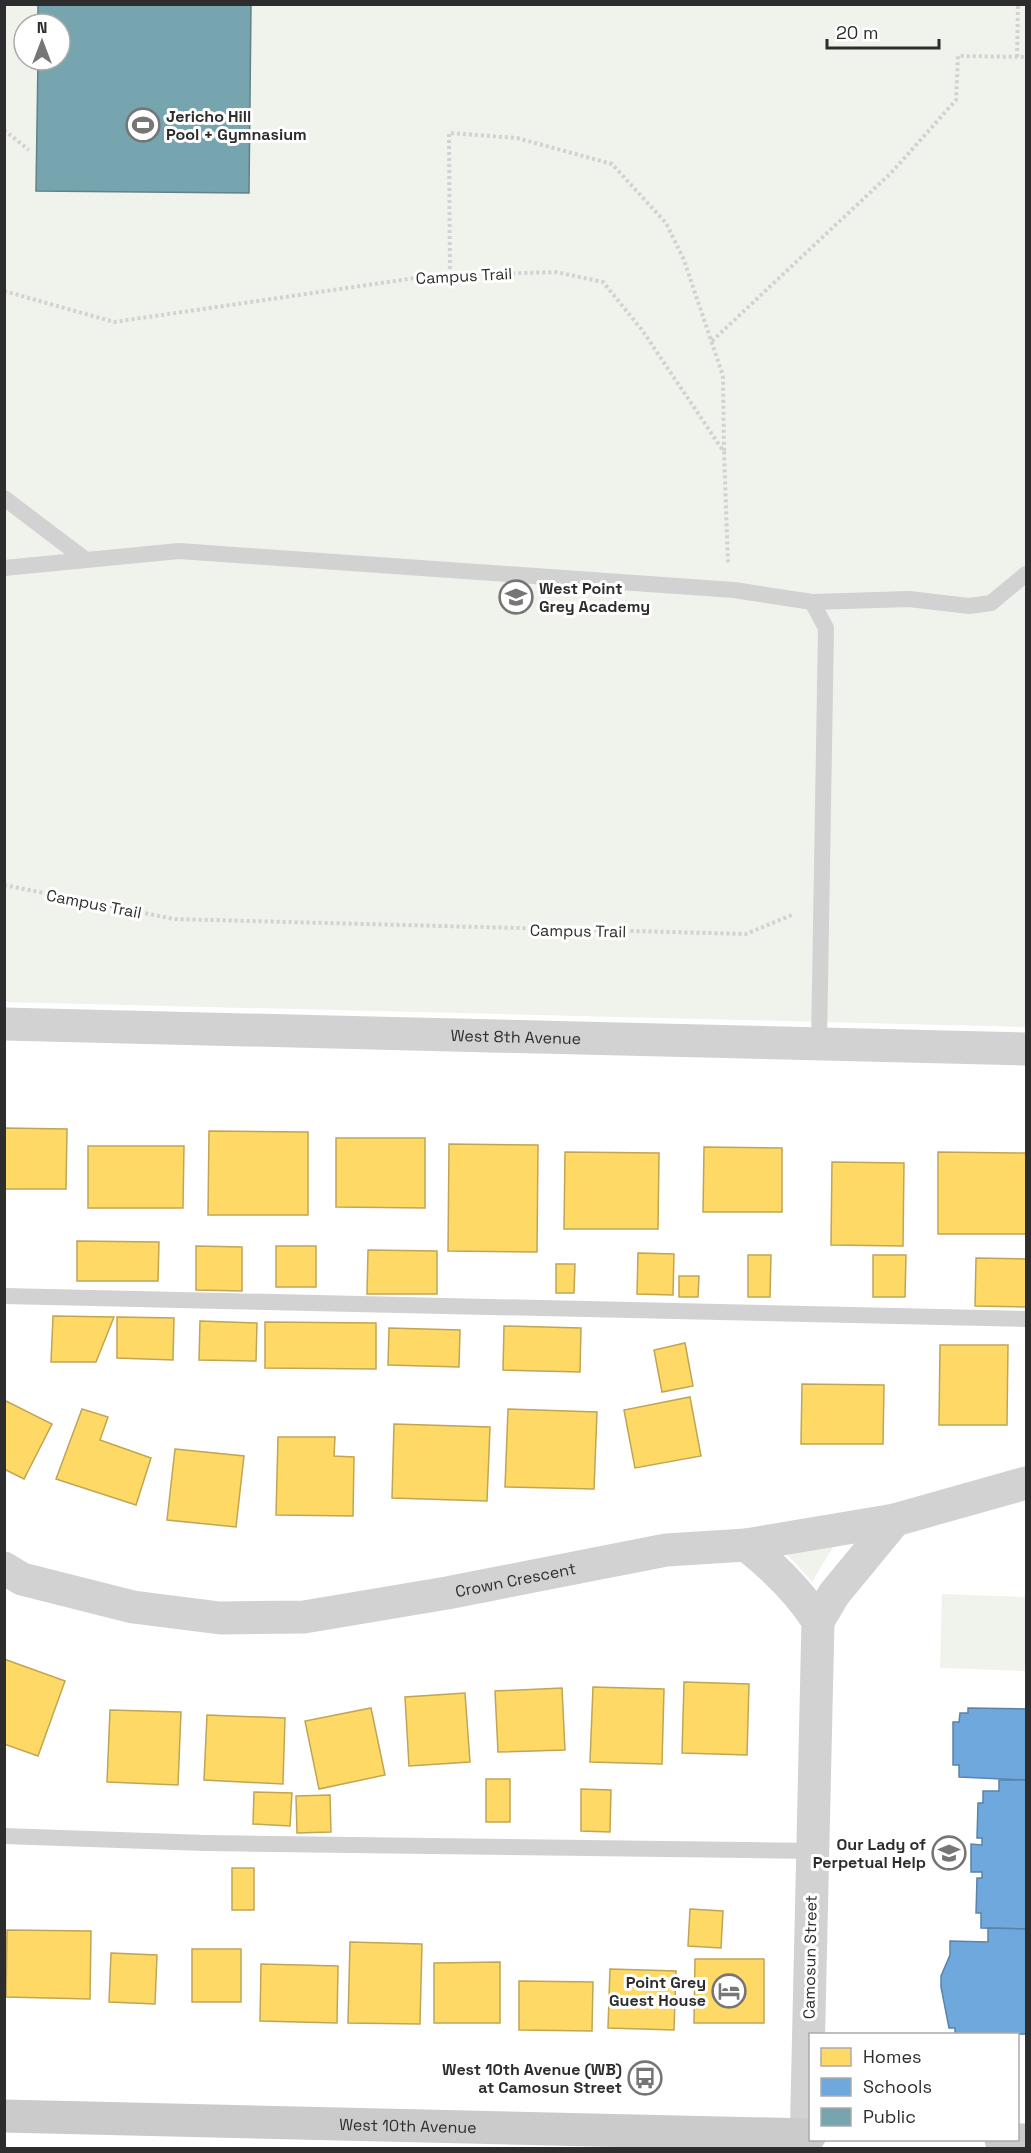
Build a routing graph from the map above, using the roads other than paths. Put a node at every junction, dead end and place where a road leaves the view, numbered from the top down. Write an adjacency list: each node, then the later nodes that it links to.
1 (4, 498): 2 (lane)
2 (86, 560): 3 (lane); 5 (lane)
3 (4, 568)
4 (1026, 574): 5 (lane)
5 (812, 602): 7 (lane)
6 (4, 1024): 7 (street, West 8th Avenue)
7 (819, 1044): 8 (street, West 8th Avenue)
8 (1026, 1049)
9 (4, 1296): 10 (lane)
10 (1026, 1319)
11 (1026, 1483): 12 (street, Crown Crescent)
12 (895, 1520): 13 (street, Crown Crescent); 15 (street, Camosun Street)
13 (746, 1545): 14 (street, Crown Crescent); 15 (street)
14 (4, 1568)
15 (818, 1621): 17 (street, Camosun Street)
16 (4, 1836): 17 (lane)
17 (812, 1851): 19 (street, Camosun Street)
18 (4, 2116): 19 (main road, West 10th Avenue)
19 (807, 2139)

